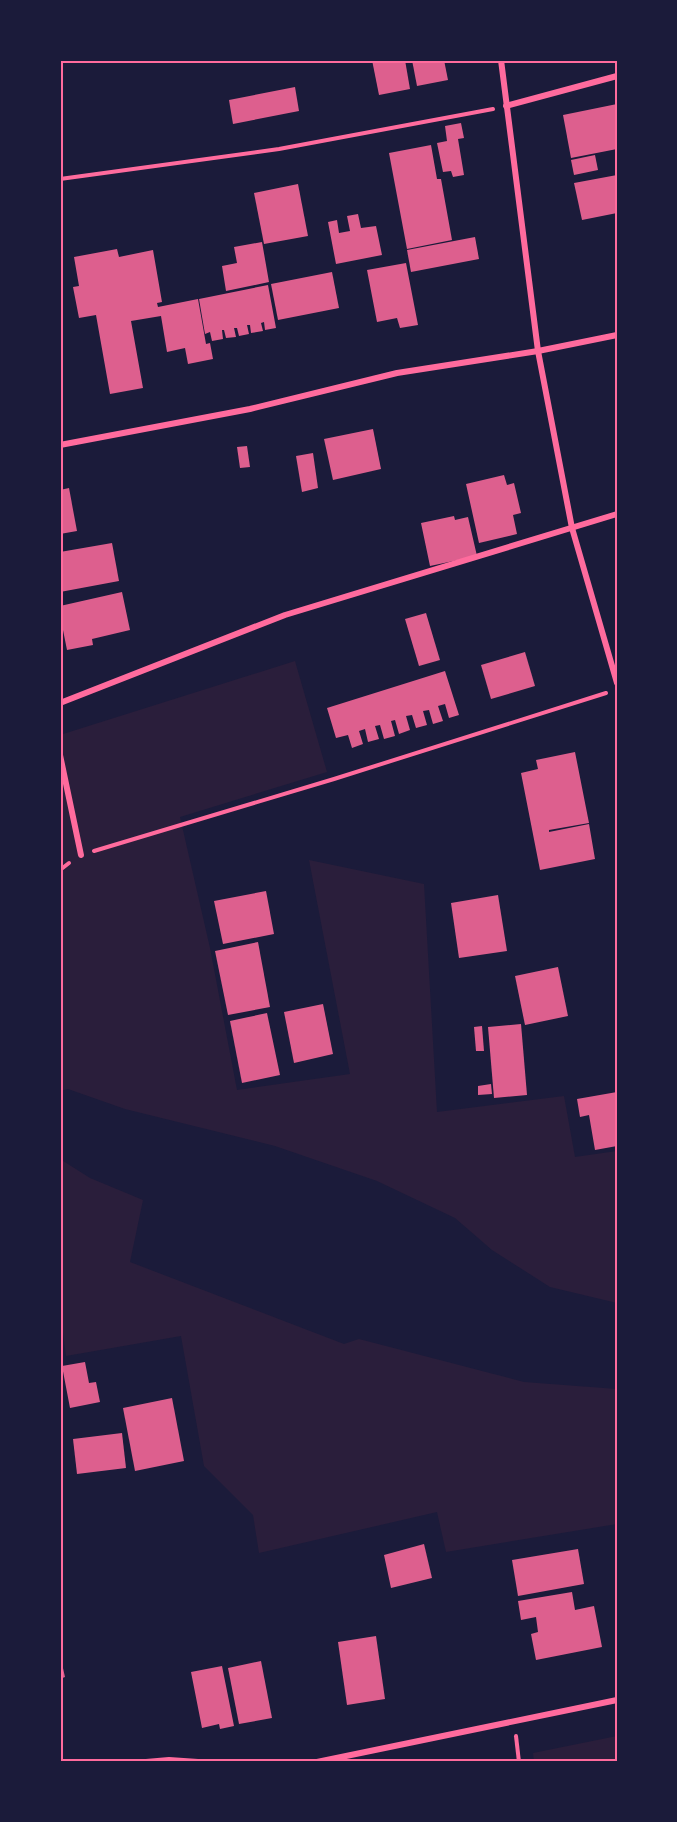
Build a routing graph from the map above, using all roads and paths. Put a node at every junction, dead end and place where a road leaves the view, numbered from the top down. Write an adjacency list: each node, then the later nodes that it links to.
1 (501, 60): 3 (street)
2 (617, 76): 3 (street)
3 (506, 106): 4 (path); 6 (street)
4 (60, 179)
5 (617, 335): 6 (street)
6 (538, 351): 7 (street); 9 (street)
7 (60, 445)
8 (617, 514): 9 (street)
9 (572, 528): 10 (street); 12 (street)
10 (617, 683)
11 (606, 693): 14 (path)
12 (60, 703)
13 (60, 755): 14 (street)
14 (81, 855)
15 (617, 1700): 16 (street)
16 (515, 1721): 19 (street); 20 (path)
17 (146, 1762): 18 (street)
18 (198, 1762)
19 (317, 1762)
20 (519, 1762)

